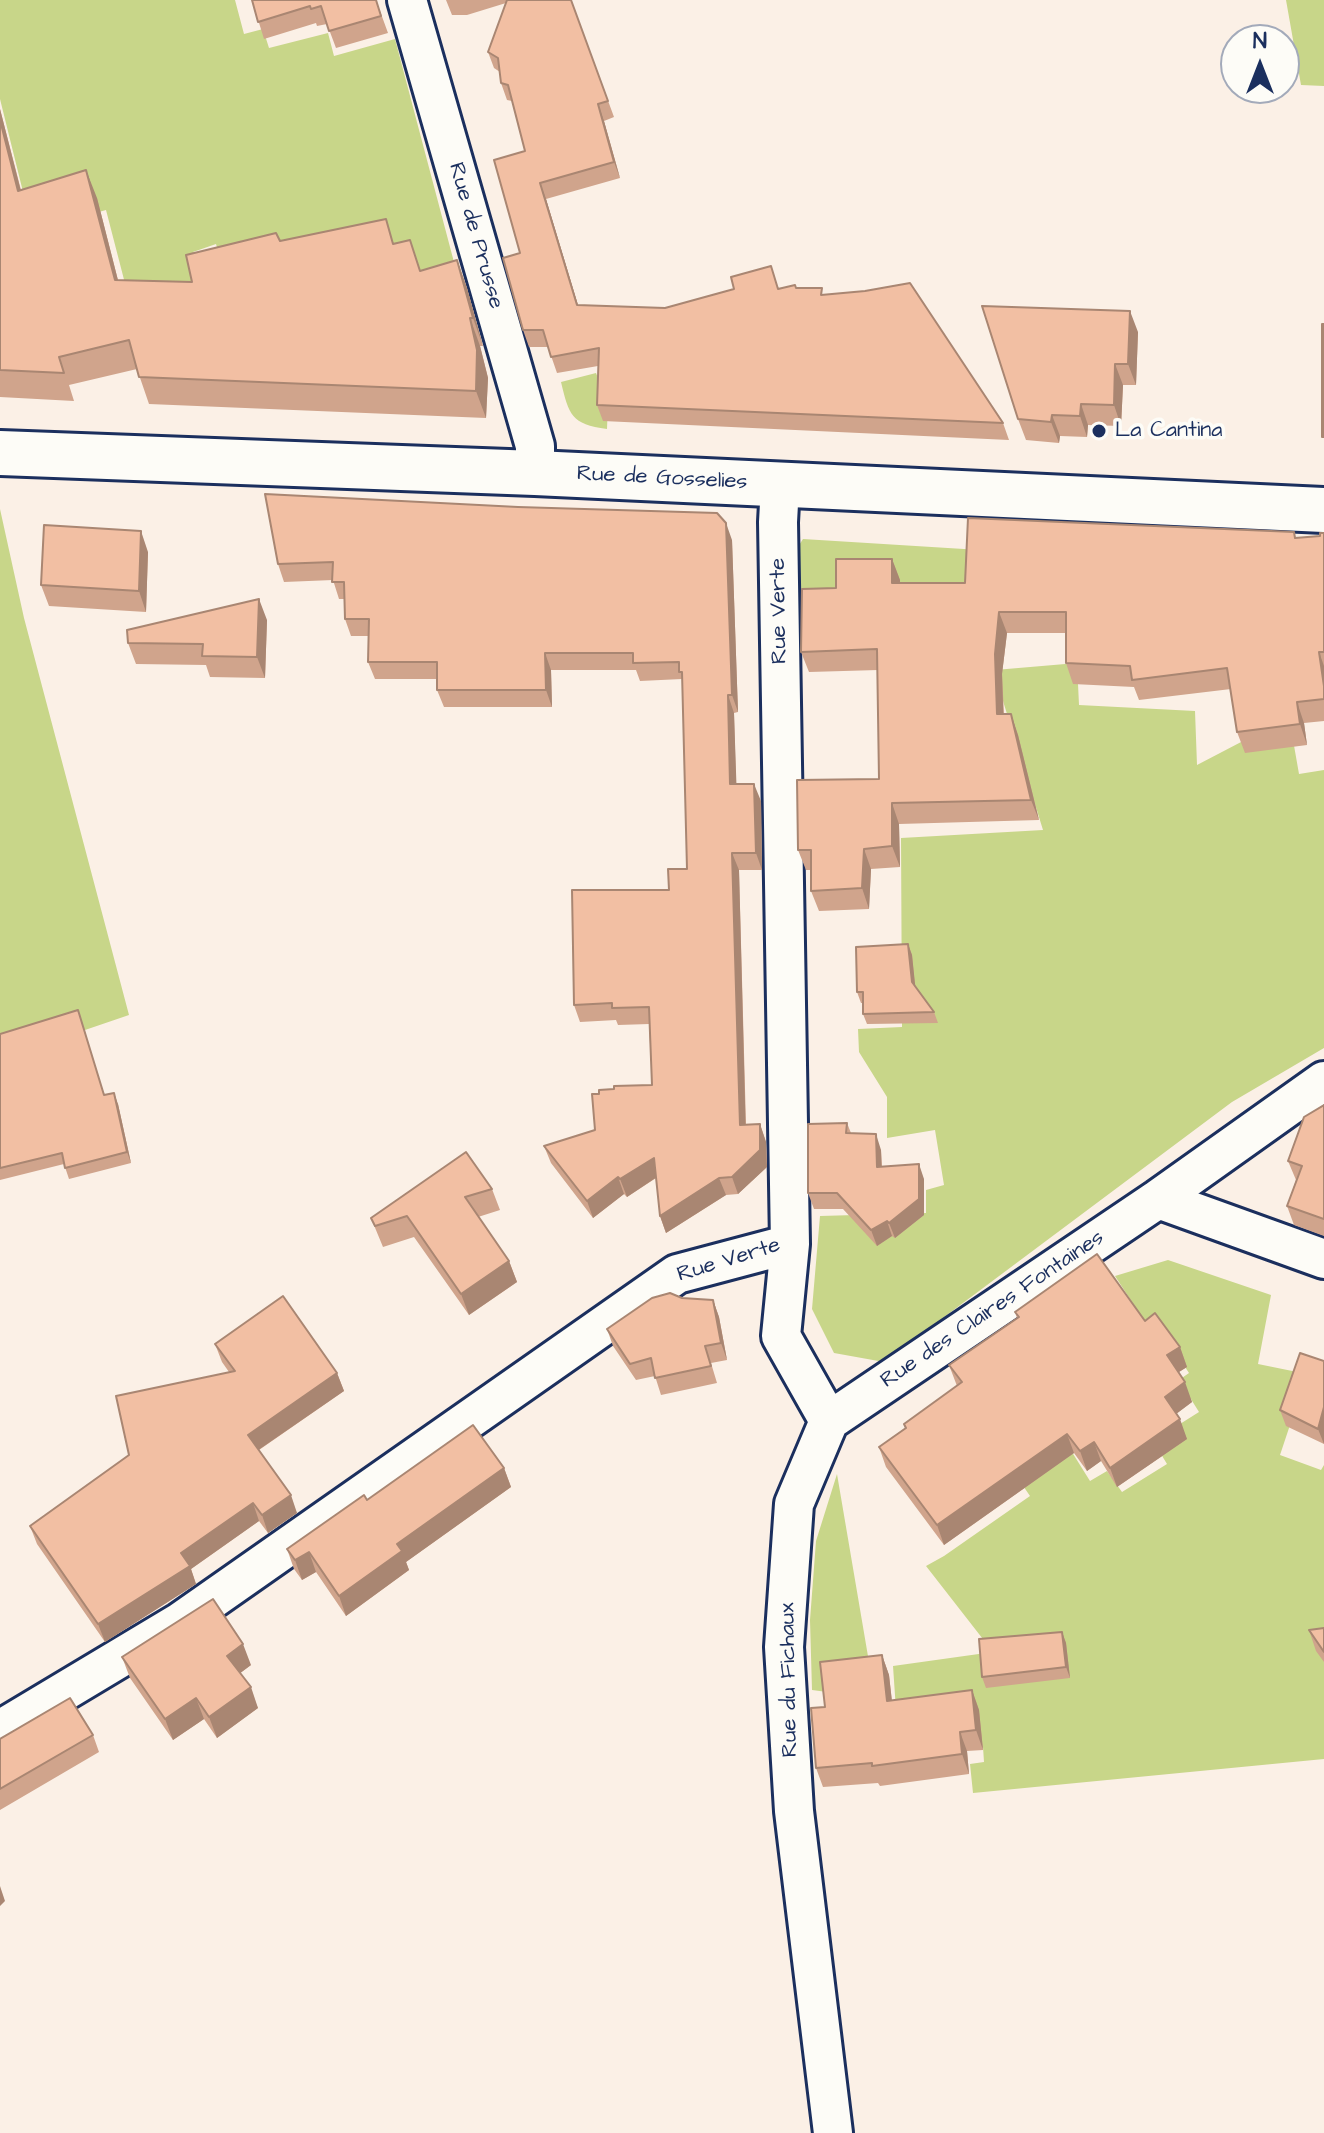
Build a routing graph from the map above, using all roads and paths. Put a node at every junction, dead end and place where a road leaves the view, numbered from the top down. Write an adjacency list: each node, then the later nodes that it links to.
1 (407, 0): 3 (street, Rue de Prusse)
2 (0, 453): 3 (main road, Rue de Gosselies)
3 (535, 473): 4 (main road, Rue de Gosselies)
4 (780, 485): 5 (main road, Rue de Gosselies); 8 (street, Rue Verte)
5 (1324, 510)
6 (1324, 1081): 7 (street, Rue des Claires Fontaines)
7 (1158, 1199): 9 (street); 10 (street, Rue des Claires Fontaines)
8 (790, 1244): 10 (street); 11 (street, Rue Verte)
9 (1324, 1259)
10 (829, 1421): 12 (street, Rue du Fichaux)
11 (0, 1730)
12 (833, 2133)

